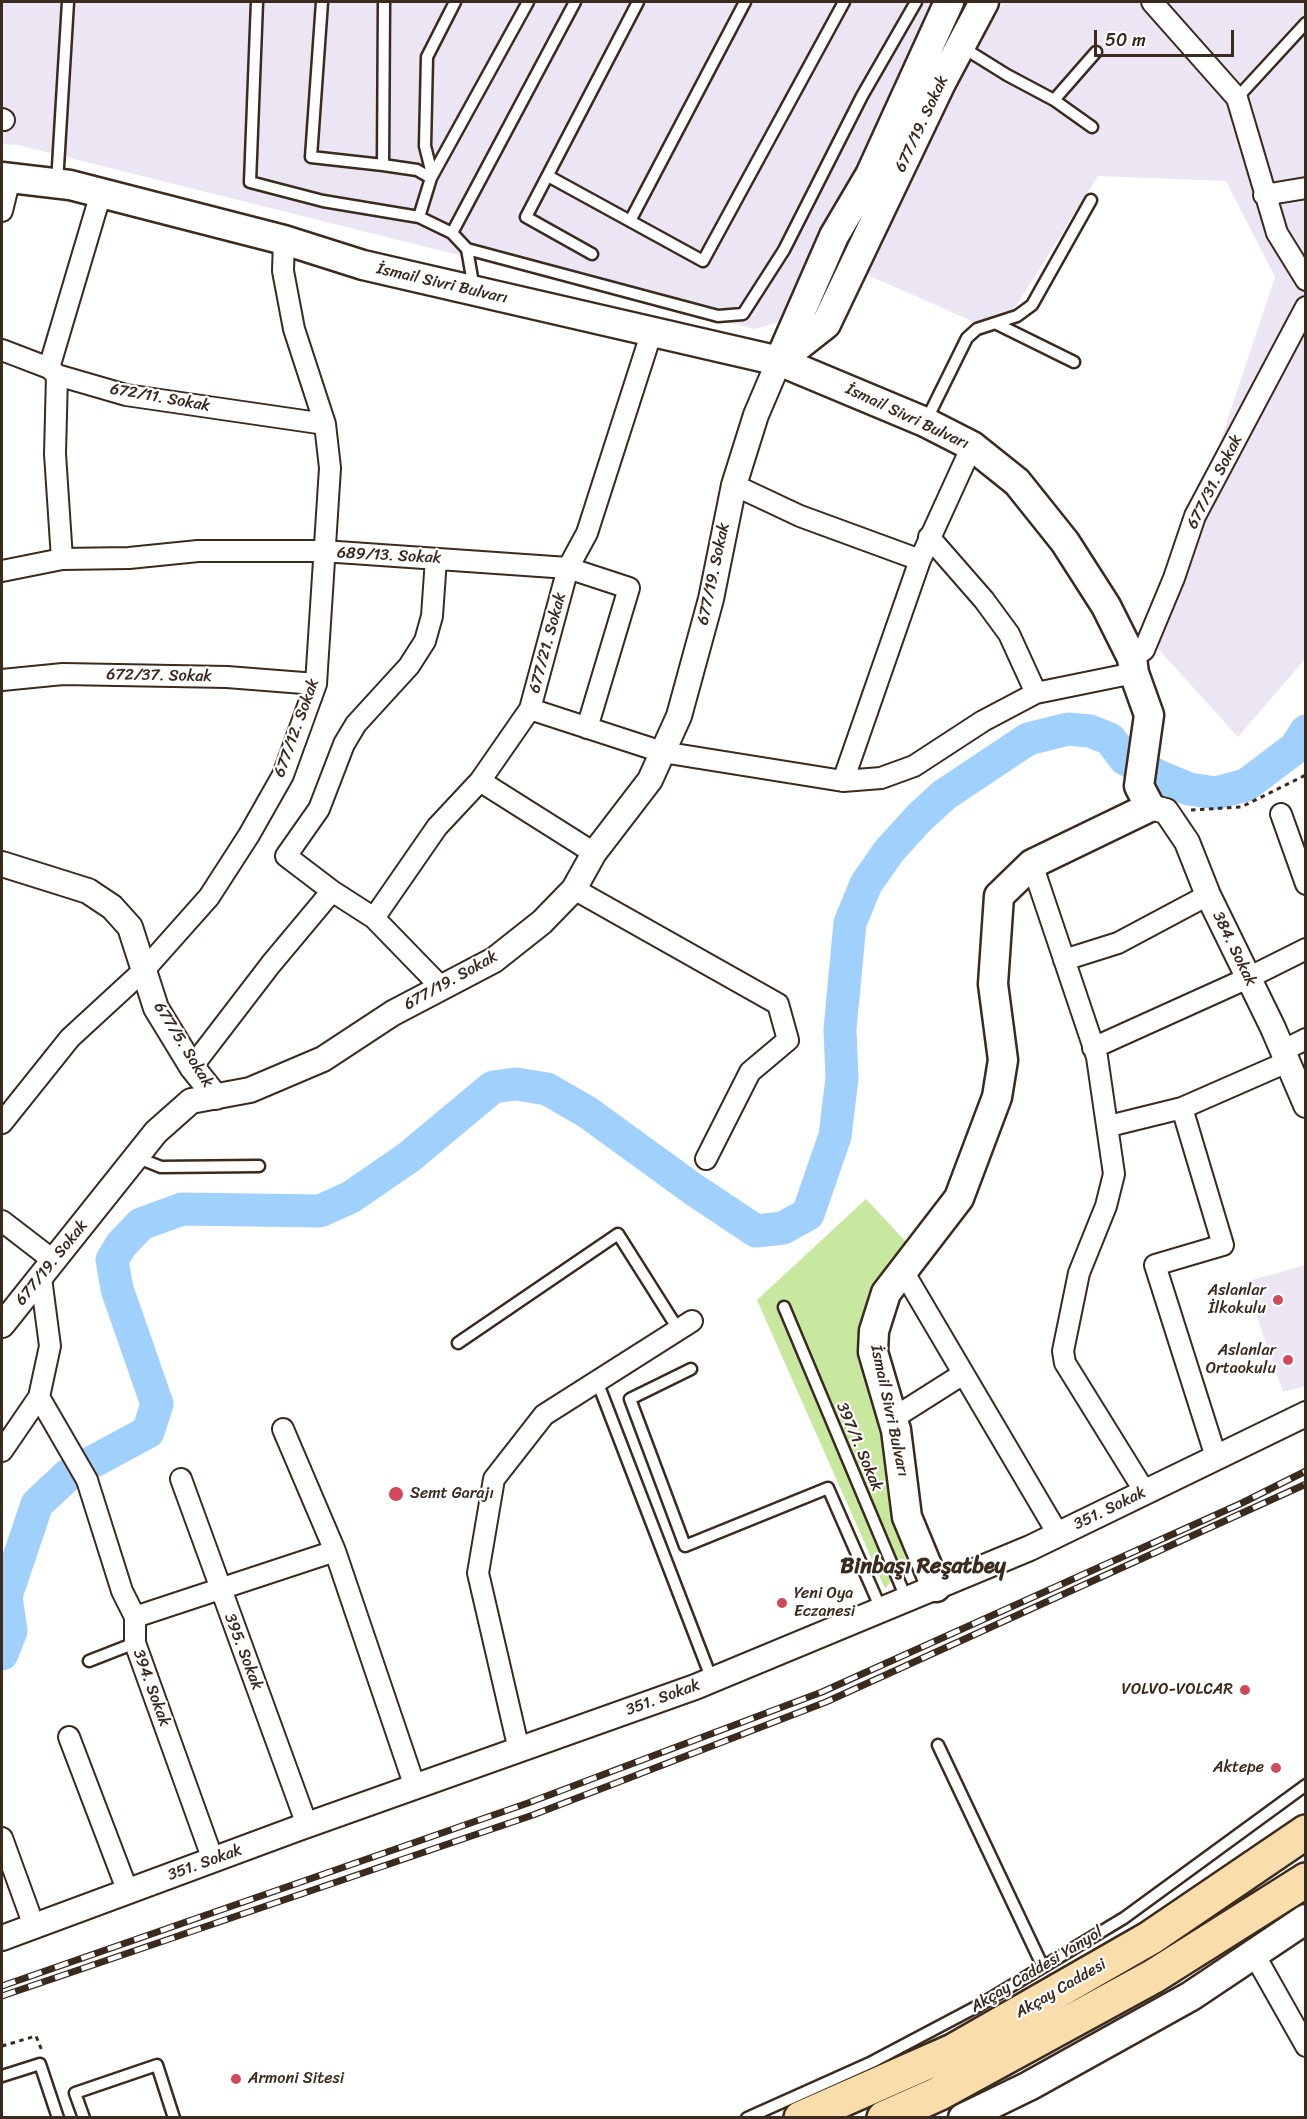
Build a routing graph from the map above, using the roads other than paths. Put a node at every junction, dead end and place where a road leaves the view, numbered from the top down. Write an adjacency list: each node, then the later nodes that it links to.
1 (68, 2): 25 (lane)
2 (257, 2): 31 (lane)
3 (322, 2): 21 (lane)
4 (384, 2): 21 (lane)
5 (455, 2): 22 (lane)
6 (528, 2): 22 (lane)
7 (575, 2): 33 (lane)
8 (638, 2): 23 (lane)
9 (745, 2): 32 (lane)
10 (844, 2): 32 (lane)
11 (916, 2): 35 (lane)
12 (949, 2): 43 (main road, 677/19. Sokak)
13 (984, 2): 16 (main road, 677/19. Sokak)
14 (1152, 2): 18 (street)
15 (1305, 23): 18 (lane)
16 (961, 46): 19 (lane); 43 (main road, 677/19. Sokak)
17 (1096, 52): 19 (lane)
18 (1237, 98): 28 (street)
19 (1054, 100): 20 (lane)
20 (1092, 127)
21 (383, 165): 22 (lane)
22 (432, 176): 31 (lane)
23 (548, 176): 32 (lane); 36 (lane)
24 (6, 178): 25 (main road, İsmail Sivri Bulvarı); 30 (street)
25 (57, 184): 27 (main road, İsmail Sivri Bulvarı)
26 (1305, 188): 28 (street)
27 (101, 193): 34 (main road, İsmail Sivri Bulvarı); 45 (street)
28 (1264, 195): 37 (street)
29 (1091, 200): 40 (lane)
30 (2, 211)
31 (419, 217): 33 (lane)
32 (630, 221)
33 (453, 232): 35 (lane)
34 (284, 240): 38 (main road, İsmail Sivri Bulvarı); 47 (street, 677/12. Sokak)
35 (466, 249): 38 (lane)
36 (591, 254)
37 (1305, 280)
38 (475, 292): 41 (main road, İsmail Sivri Bulvarı)
39 (1305, 307): 57 (street, 677/31. Sokak)
40 (997, 324): 44 (lane); 46 (lane)
41 (652, 331): 43 (main road, İsmail Sivri Bulvarı); 55 (street, 677/21. Sokak)
42 (2, 350): 45 (street, 672/11. Sokak)
43 (779, 361): 46 (main road, İsmail Sivri Bulvarı); 49 (street, 677/19. Sokak)
44 (1074, 362)
45 (53, 372): 47 (street, 672/11. Sokak); 53 (street)
46 (925, 422): 48 (main road, İsmail Sivri Bulvarı)
47 (325, 424): 51 (street, 677/12. Sokak)
48 (972, 446): 50 (street); 57 (main road, İsmail Sivri Bulvarı)
49 (734, 485): 54 (street); 63 (street, 677/19. Sokak)
50 (929, 537): 54 (street); 60 (street)
51 (323, 551): 52 (street, 689/13. Sokak); 53 (street, 689/13. Sokak); 59 (street, 677/12. Sokak)
52 (436, 559): 55 (street, 689/13. Sokak); 73 (street)
53 (62, 560): 56 (street, 689/13. Sokak)
54 (920, 560): 65 (street)
55 (568, 568): 61 (street, 677/21. Sokak); 62 (street, 689/13. Sokak)
56 (2, 571)
57 (1133, 665): 60 (street); 66 (main road, İsmail Sivri Bulvarı)
58 (2, 680): 59 (street, 672/37. Sokak)
59 (316, 684): 78 (street, 677/12. Sokak)
60 (1036, 693): 65 (street)
61 (530, 709): 62 (street); 64 (street, 677/21. Sokak)
62 (587, 728): 63 (street)
63 (662, 752): 65 (street); 68 (street, 677/19. Sokak)
64 (480, 781): 68 (street); 75 (street, 677/21. Sokak)
65 (843, 781)
66 (1152, 802): 70 (main road, İsmail Sivri Bulvarı); 74 (street, 384. Sokak)
67 (1281, 813): 71 (street)
68 (594, 853): 72 (street, 677/19. Sokak)
69 (2, 864): 78 (street, 677/5. Sokak)
70 (1032, 864): 77 (street); 95 (main road, İsmail Sivri Bulvarı)
71 (1305, 884)
72 (574, 889): 80 (street, 677/19. Sokak); 91 (street)
73 (332, 891): 75 (street); 84 (street)
74 (1208, 895): 77 (street); 79 (street, 384. Sokak)
75 (374, 918): 80 (street)
76 (1305, 949): 79 (street)
77 (1065, 960): 82 (street)
78 (145, 969): 84 (street, 677/5. Sokak); 88 (street, 677/12. Sokak)
79 (1248, 978): 82 (street); 83 (street, 384. Sokak)
80 (441, 987): 85 (street, 677/19. Sokak)
81 (1305, 1039): 83 (street)
82 (1094, 1047): 89 (street)
83 (1285, 1057): 86 (street, 384. Sokak); 87 (street)
84 (192, 1067): 85 (street, 677/5. Sokak)
85 (216, 1097): 90 (street, 677/19. Sokak)
86 (1305, 1105)
87 (1182, 1108): 89 (street); 108 (street)
88 (2, 1123)
89 (1109, 1126): 110 (street)
90 (136, 1157): 92 (lane); 94 (street, 677/19. Sokak)
91 (706, 1159)
92 (259, 1166)
93 (2, 1221): 94 (street)
94 (47, 1270): 97 (street, 677/19. Sokak); 103 (street)
95 (903, 1271): 101 (street); 105 (main road, İsmail Sivri Bulvarı)
96 (784, 1307): 115 (lane, 397/1. Sokak)
97 (2, 1325)
98 (685, 1325): 99 (lane); 102 (street)
99 (458, 1343)
100 (691, 1369): 116 (lane)
101 (963, 1374): 105 (street); 111 (street)
102 (597, 1381): 120 (lane); 123 (street)
103 (39, 1397): 107 (street); 117 (street, 394. Sokak)
104 (1305, 1414): 108 (street, 351. Sokak)
105 (892, 1419): 113 (main road, İsmail Sivri Bulvarı)
106 (283, 1429): 112 (street)
107 (2, 1451)
108 (1216, 1457): 110 (street, 351. Sokak)
109 (181, 1479): 114 (street, 395. Sokak)
110 (1145, 1492): 111 (street, 351. Sokak)
111 (1058, 1534): 113 (street, 351. Sokak)
112 (335, 1551): 114 (street); 125 (street)
113 (936, 1587): 115 (street, 351. Sokak)
114 (219, 1589): 117 (street); 126 (street, 395. Sokak)
115 (906, 1598): 116 (street, 351. Sokak)
116 (881, 1609): 120 (street, 351. Sokak)
117 (135, 1617): 118 (street, 394. Sokak)
118 (135, 1643): 119 (lane); 129 (street, 394. Sokak)
119 (89, 1661)
120 (712, 1680): 123 (street, 351. Sokak)
121 (69, 1737): 131 (street)
122 (938, 1745): 136 (lane)
123 (519, 1750): 125 (street, 351. Sokak)
124 (1305, 1785): 136 (lane, Akçay Caddesi Yanyol)
125 (415, 1787): 126 (street, 351. Sokak)
126 (307, 1825): 129 (street, 351. Sokak)
127 (1305, 1832): 143 (highway, Akçay Caddesi)
128 (2, 1838): 133 (street)
129 (213, 1860): 131 (street, 351. Sokak)
130 (1305, 1880): 144 (highway, Akçay Caddesi)
131 (128, 1892): 133 (street, 351. Sokak)
132 (1305, 1919): 135 (main road)
133 (34, 1926): 134 (street, 351. Sokak)
134 (2, 1938)
135 (1254, 1954): 137 (street); 145 (main road)
136 (1044, 1966): 142 (lane, Akçay Caddesi Yanyol)
137 (1305, 2046)
138 (2, 2076): 139 (lane)
139 (58, 2118)
140 (84, 2118): 141 (lane)
141 (174, 2118)
142 (747, 2118)
143 (801, 2118)
144 (884, 2118)
145 (963, 2118)

